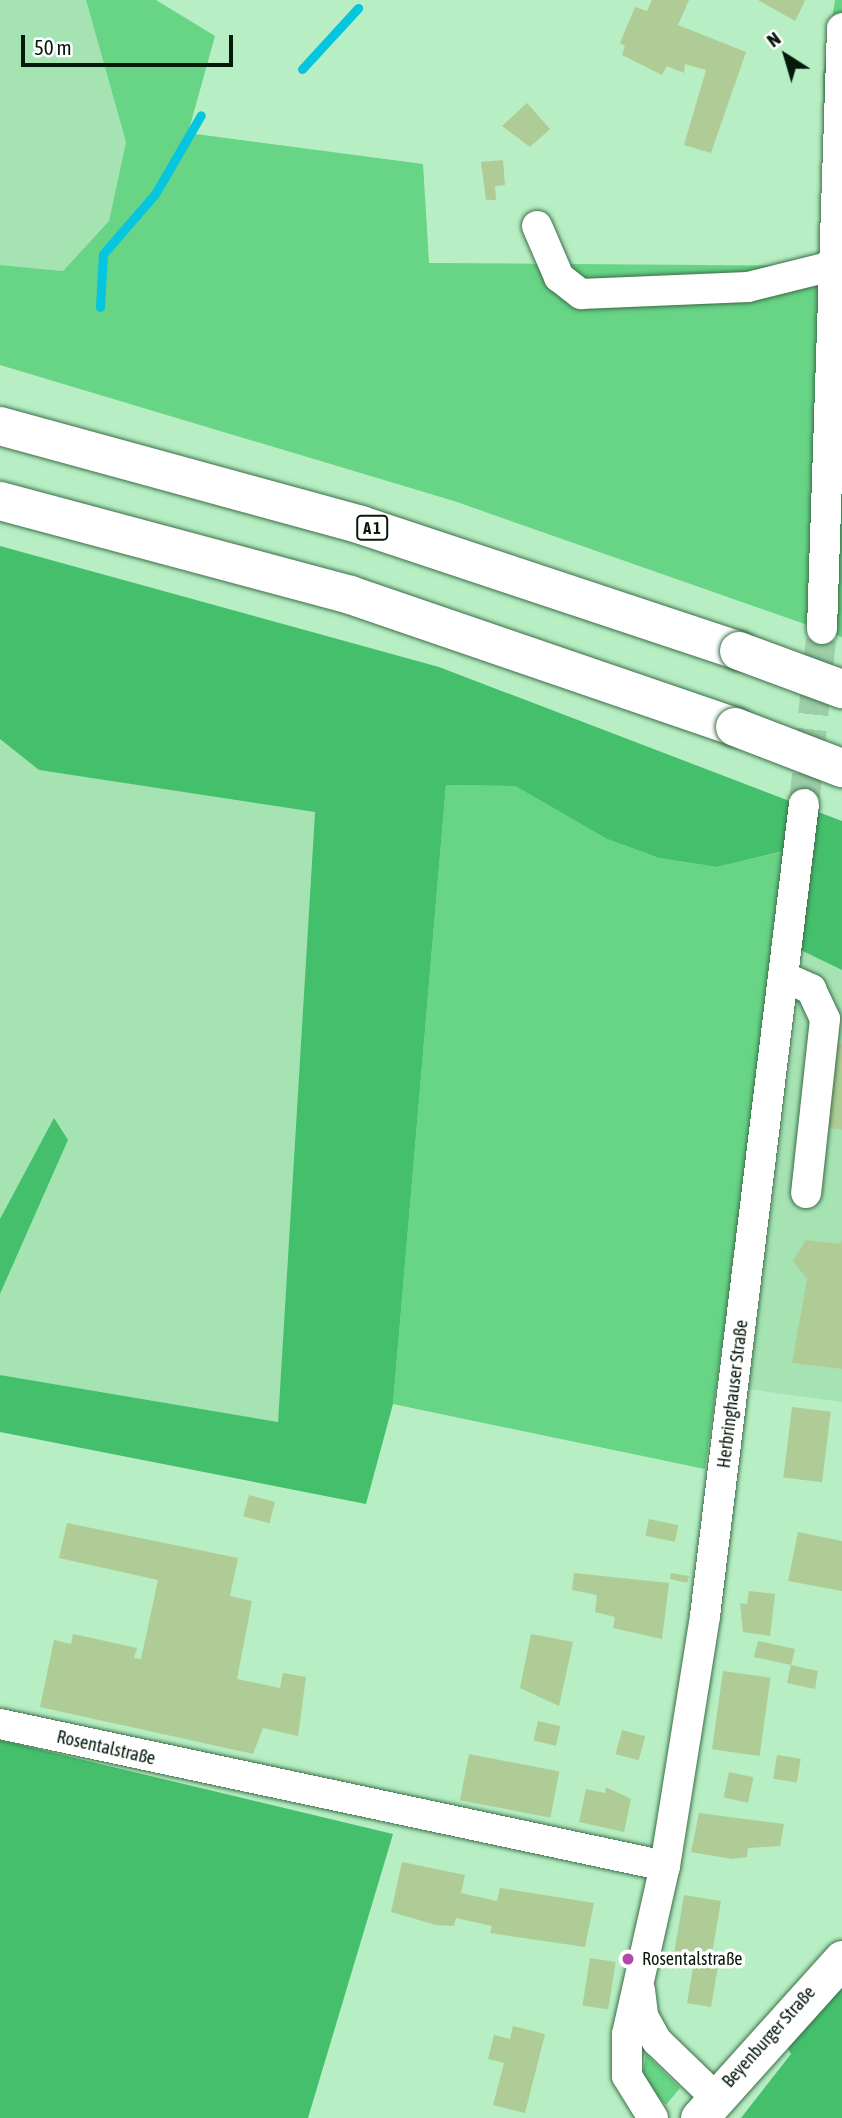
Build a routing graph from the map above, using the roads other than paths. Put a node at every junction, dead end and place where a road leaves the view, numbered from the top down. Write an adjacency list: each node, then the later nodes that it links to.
1 (842, 29): 3 (street)
2 (537, 226): 3 (street)
3 (836, 265): 6 (street)
4 (0, 426): 7 (highway, A 1, bridge)
5 (0, 501): 8 (highway, bridge)
6 (822, 629)
7 (842, 689)
8 (842, 768)
9 (804, 804): 10 (street, Herbringhauser Straße)
10 (784, 977): 11 (street); 13 (street, Herbringhauser Straße)
11 (806, 1193)
12 (0, 1724): 13 (street, Rosentalstraße)
13 (664, 1866): 15 (street, Herbringhauser Straße)
14 (842, 1959): 16 (main road, Beyenburger Straße)
15 (639, 1979): 16 (street, Herbringhauser Straße); 17 (street, Herbringhauser Straße)
16 (707, 2107)
17 (653, 2118)

